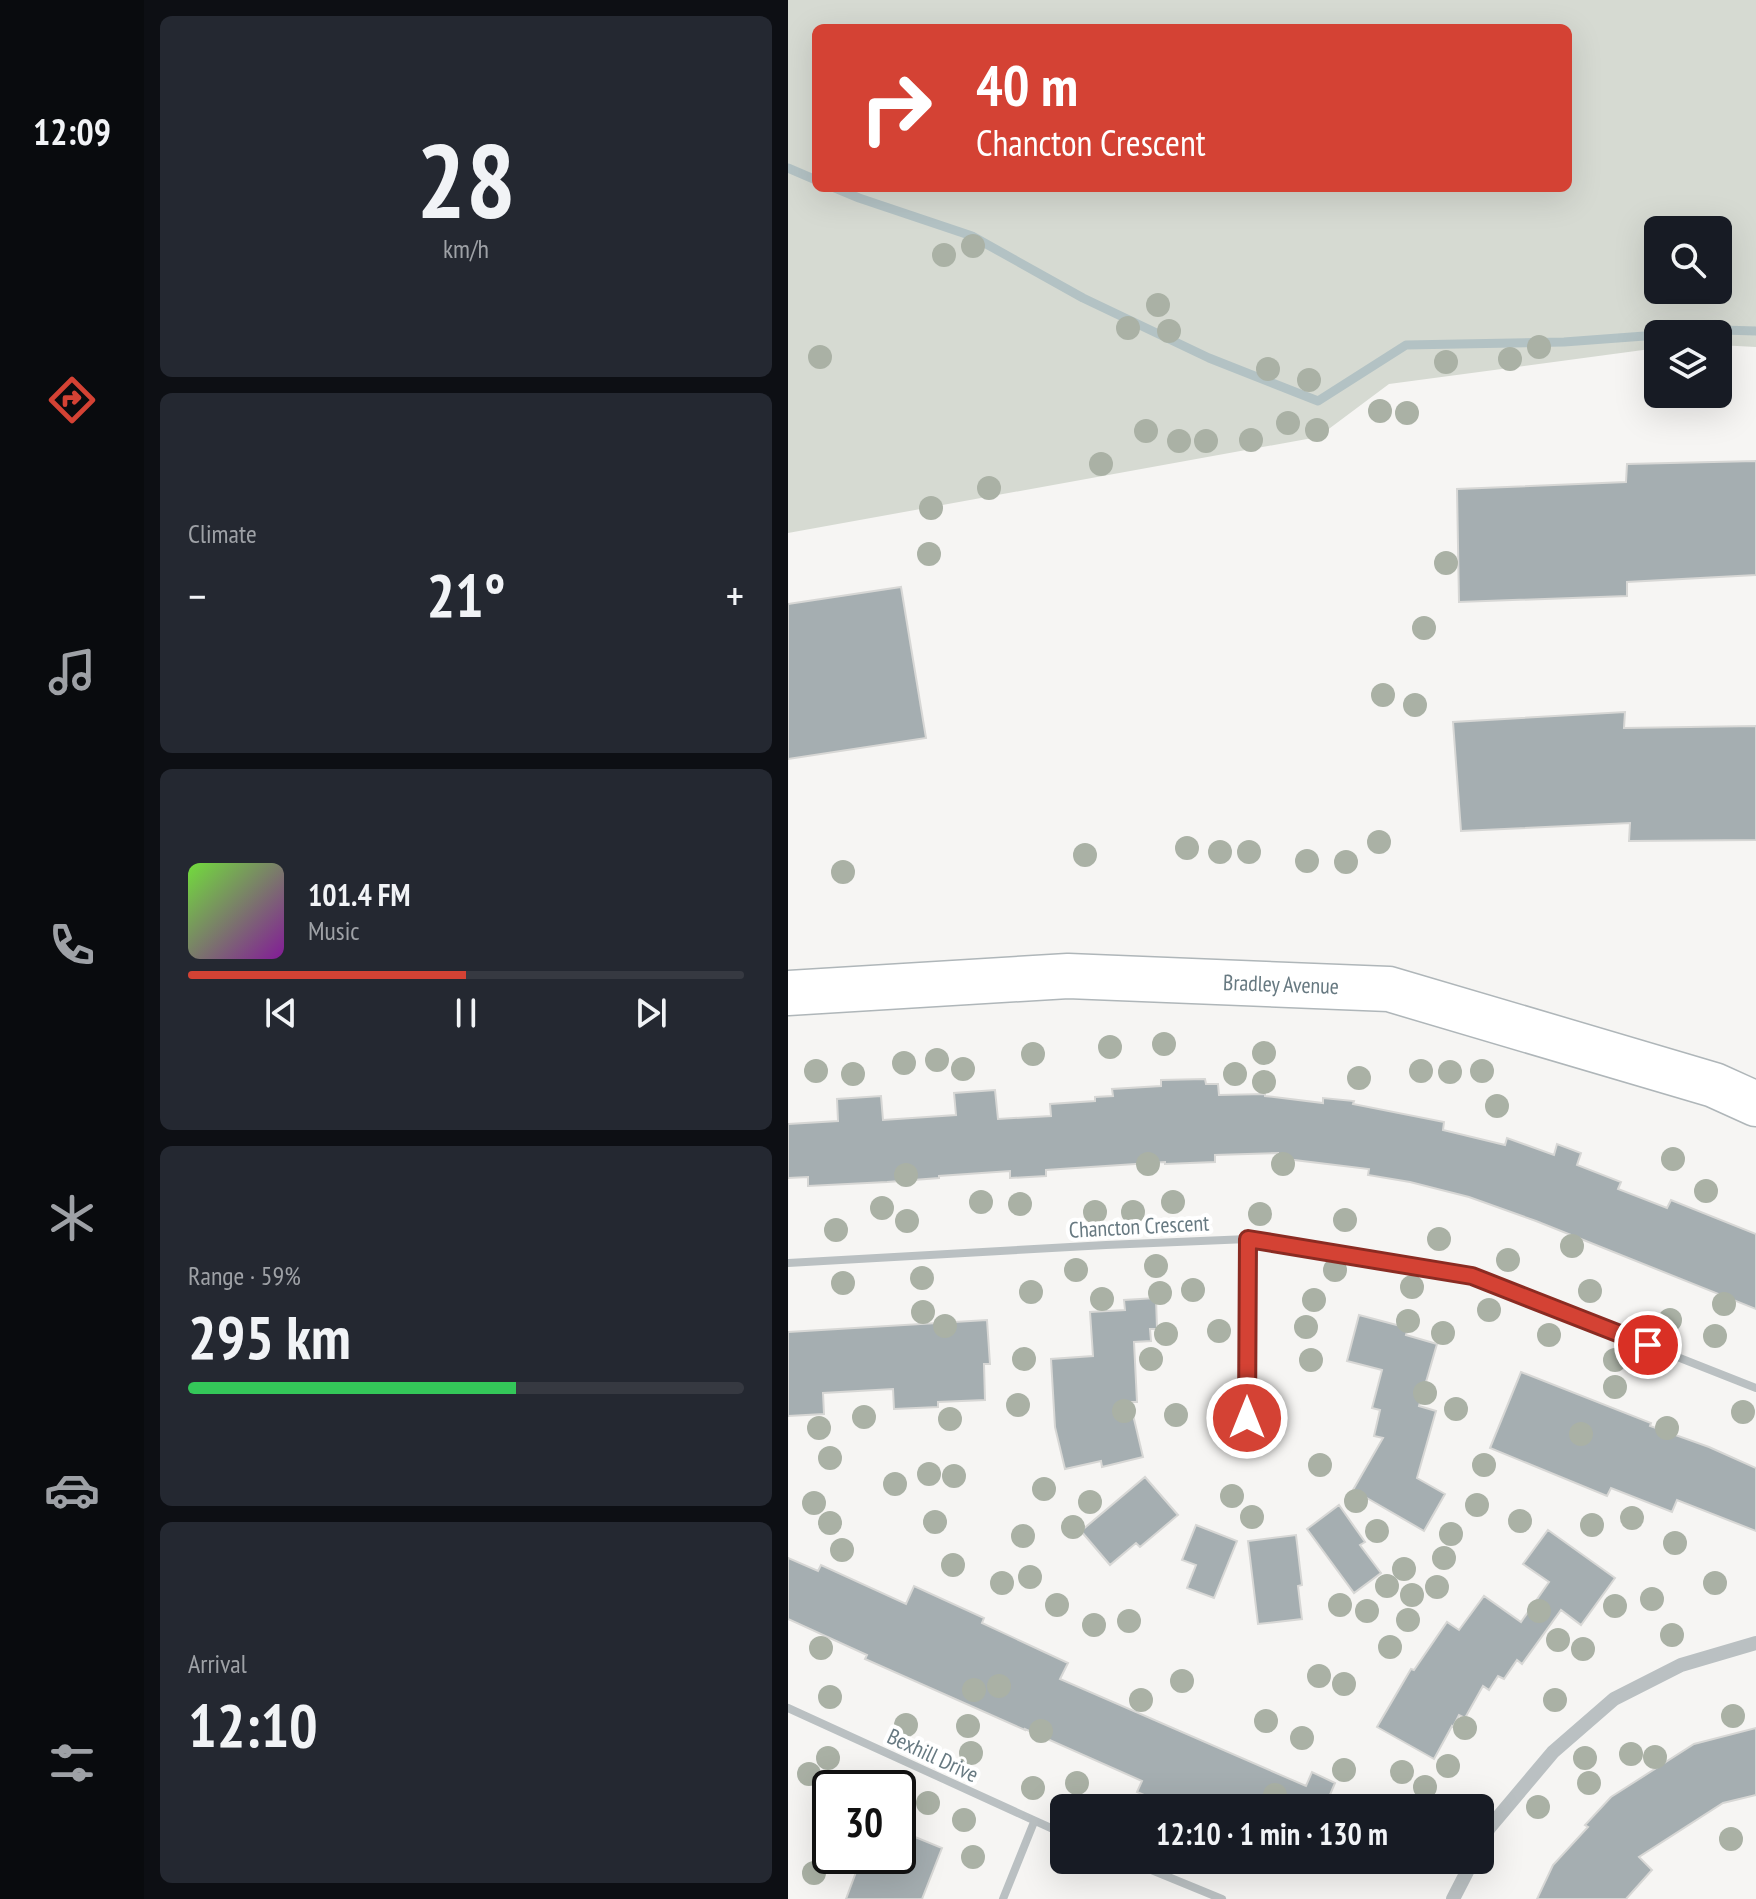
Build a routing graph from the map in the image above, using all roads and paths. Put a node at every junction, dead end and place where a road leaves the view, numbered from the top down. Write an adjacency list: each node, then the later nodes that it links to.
1 (788, 993): 2 (main road, Bradley Avenue)
2 (1756, 1104)
3 (1248, 1239): 4 (street, Chancton Crescent); 5 (street, Chancton Crescent); 6 (street)
4 (788, 1263)
5 (1756, 1388)
6 (1247, 1418)
7 (1756, 1643): 10 (street)
8 (788, 1708): 9 (street, Bexhill Drive)
9 (1034, 1822): 11 (street, Bexhill Drive); 14 (street)
10 (1494, 1822)
11 (1050, 1828)
12 (1161, 1874): 15 (street)
13 (1466, 1874): 16 (street)
14 (1003, 1899)
15 (1222, 1899)
16 (1453, 1899)

